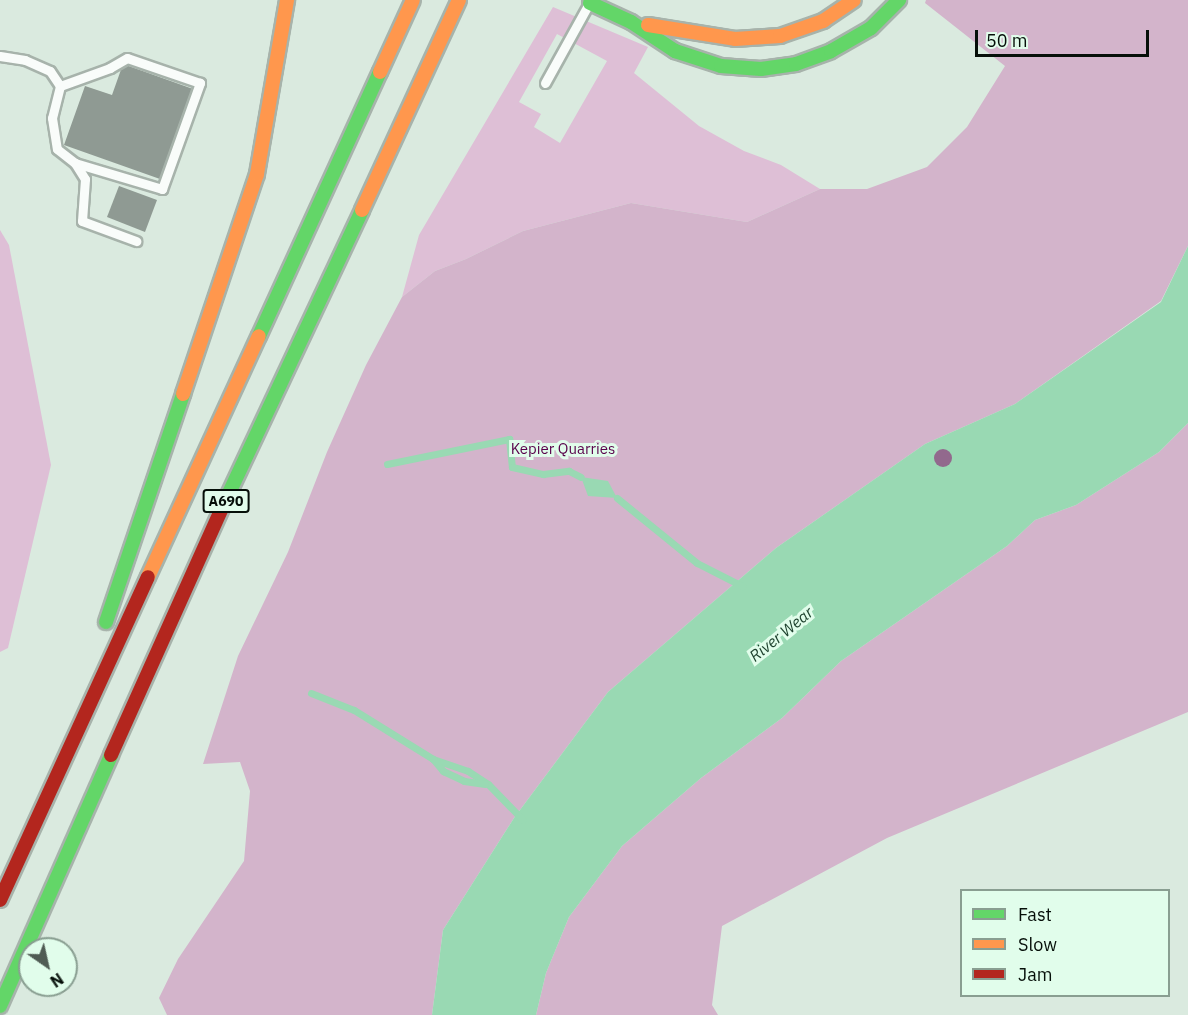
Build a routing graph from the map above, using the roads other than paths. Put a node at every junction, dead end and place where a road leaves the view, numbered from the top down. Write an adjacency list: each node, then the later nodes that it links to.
1 (287, 0): 13 (highway)
2 (413, 0): 15 (highway, A690)
3 (854, 0): 7 (highway)
4 (899, 0): 7 (highway)
5 (590, 3): 7 (highway); 9 (lane)
6 (464, 5): 17 (highway, A690)
7 (631, 22)
8 (0, 56): 10 (lane)
9 (545, 83)
10 (60, 86): 11 (lane); 11 (lane)
11 (75, 163): 12 (lane)
12 (136, 241)
13 (103, 631)
14 (83, 685): 15 (highway)
15 (14, 868): 16 (highway, A690)
16 (0, 900)
17 (0, 1006)

